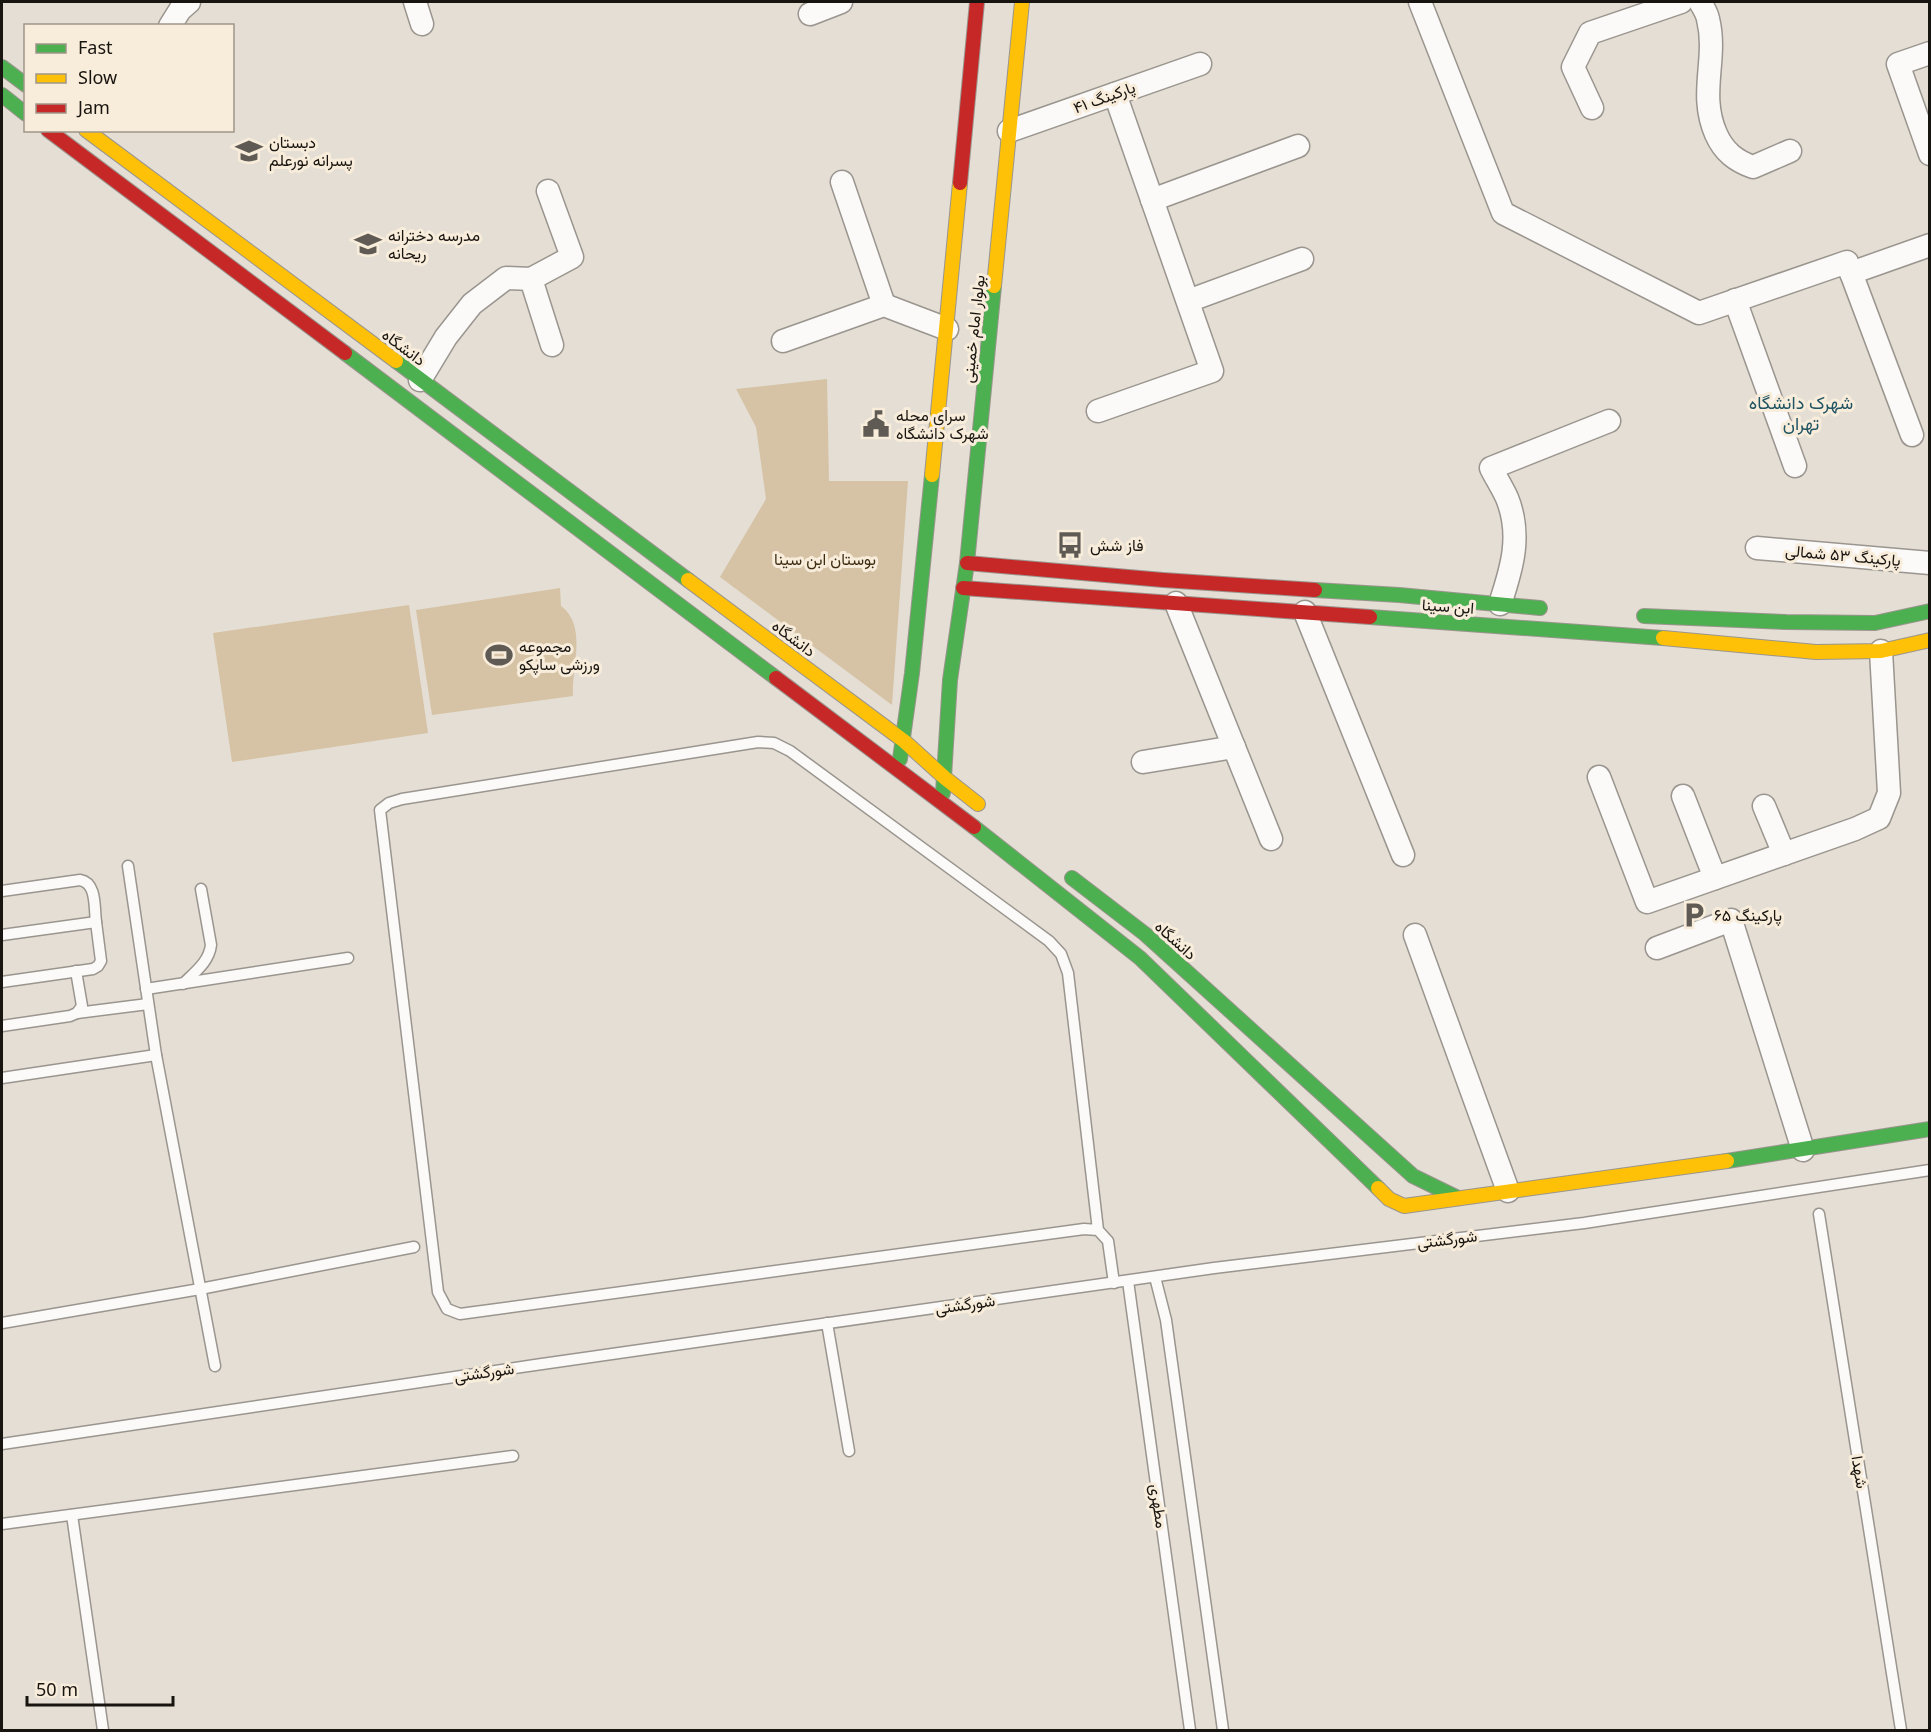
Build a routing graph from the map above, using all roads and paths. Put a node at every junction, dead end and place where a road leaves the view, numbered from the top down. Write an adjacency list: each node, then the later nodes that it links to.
1 (189, 2): 11 (street)
2 (415, 2): 12 (street)
3 (841, 2): 10 (street)
4 (977, 2): 37 (street, بولوار امام خمینی)
5 (1022, 2): 21 (street, بولوار امام خمینی)
6 (1420, 2): 34 (street)
7 (1681, 2): 9 (street)
8 (1701, 2): 25 (street)
9 (1623, 10): 19 (street)
10 (810, 14)
11 (171, 24)
12 (422, 24)
13 (1929, 53): 26 (street)
14 (1200, 64): 17 (street, پارکینگ ۴۱)
15 (2, 67): 16 (street)
16 (24, 84)
17 (1115, 94): 21 (street, پارکینگ ۴۱); 29 (street)
18 (2, 95): 20 (street)
19 (1592, 108)
20 (24, 112)
21 (1009, 131): 46 (street, بولوار امام خمینی)
22 (51, 132): 60 (street)
23 (95, 133): 40 (street, دانشگاه)
24 (1299, 146): 29 (street)
25 (1790, 151)
26 (1929, 154)
27 (842, 182): 36 (street)
28 (548, 191): 33 (street)
29 (1152, 200): 35 (street)
30 (1929, 244): 32 (street)
31 (1302, 259): 35 (street)
32 (1851, 273): 34 (street); 43 (street)
33 (531, 279): 39 (street); 40 (street)
34 (1735, 300): 44 (street)
35 (1188, 301): 41 (street)
36 (884, 305): 37 (street); 38 (street)
37 (947, 329): 57 (street, بولوار امام خمینی)
38 (783, 341)
39 (552, 345)
40 (420, 380): 57 (street, دانشگاه)
41 (1098, 411)
42 (1609, 421): 50 (street)
43 (1912, 435)
44 (1795, 466)
45 (1757, 548): 47 (street, پارکینگ ۵۳ شمالی)
46 (967, 563): 48 (street, بولوار امام خمینی); 50 (street, ابن سینا)
47 (1929, 563)
48 (963, 588): 49 (street, ابن سینا); 62 (street, بولوار امام خمینی)
49 (1176, 603): 53 (street, ابن سینا); 58 (street)
50 (1500, 604): 51 (street, ابن سینا)
51 (1556, 609)
52 (1929, 611): 54 (street)
53 (1305, 612): 56 (street, ابن سینا); 69 (street)
54 (1635, 616)
55 (1929, 640): 56 (street, ابن سینا)
56 (1881, 651): 68 (street)
57 (904, 741): 60 (street, بولوار امام خمینی); 62 (street, دانشگاه)
58 (1234, 747): 59 (street); 67 (street)
59 (1143, 762)
60 (897, 770): 64 (street)
61 (1599, 777): 72 (street)
62 (945, 778): 64 (street, بولوار امام خمینی); 66 (street, دانشگاه)
63 (1683, 796): 72 (street)
64 (941, 802): 93 (street)
65 (1764, 806): 68 (street)
66 (988, 812)
67 (1271, 839)
68 (1784, 854): 72 (street)
69 (1403, 855)
70 (128, 866): 83 (lane)
71 (1060, 868): 93 (street, دانشگاه)
72 (1715, 878)
73 (201, 889): 82 (lane)
74 (2, 891): 75 (lane)
75 (96, 922): 76 (lane); 80 (lane)
76 (2, 935)
77 (1415, 935): 92 (street)
78 (1657, 948): 90 (street)
79 (348, 958): 82 (lane)
80 (76, 972): 81 (lane); 85 (lane)
81 (2, 982)
82 (183, 984): 83 (lane)
83 (146, 989): 84 (lane)
84 (148, 1004): 85 (lane); 87 (lane)
85 (77, 1012): 86 (lane)
86 (2, 1026)
87 (156, 1055): 88 (lane); 100 (lane)
88 (2, 1078)
89 (1929, 1130): 90 (street)
90 (1803, 1150): 92 (street)
91 (1929, 1170): 97 (lane, شورگشتی)
92 (1508, 1191): 93 (street)
93 (1458, 1198)
94 (1819, 1214): 112 (lane, شهدا)
95 (1098, 1230): 95 (lane); 99 (lane)
96 (414, 1247): 100 (lane)
97 (1155, 1277): 98 (lane, شورگشتی); 111 (lane, مطهری)
98 (1128, 1281): 99 (lane, شورگشتی); 110 (lane, مطهری)
99 (1114, 1283): 102 (lane, شورگشتی)
100 (200, 1289): 101 (lane); 103 (lane)
101 (2, 1323)
102 (827, 1323): 104 (lane, شورگشتی); 105 (lane)
103 (214, 1366)
104 (2, 1444)
105 (849, 1451)
106 (513, 1456): 107 (lane)
107 (72, 1515): 108 (lane); 109 (lane)
108 (2, 1524)
109 (103, 1731)
110 (1190, 1731)
111 (1223, 1731)
112 (1902, 1731)

